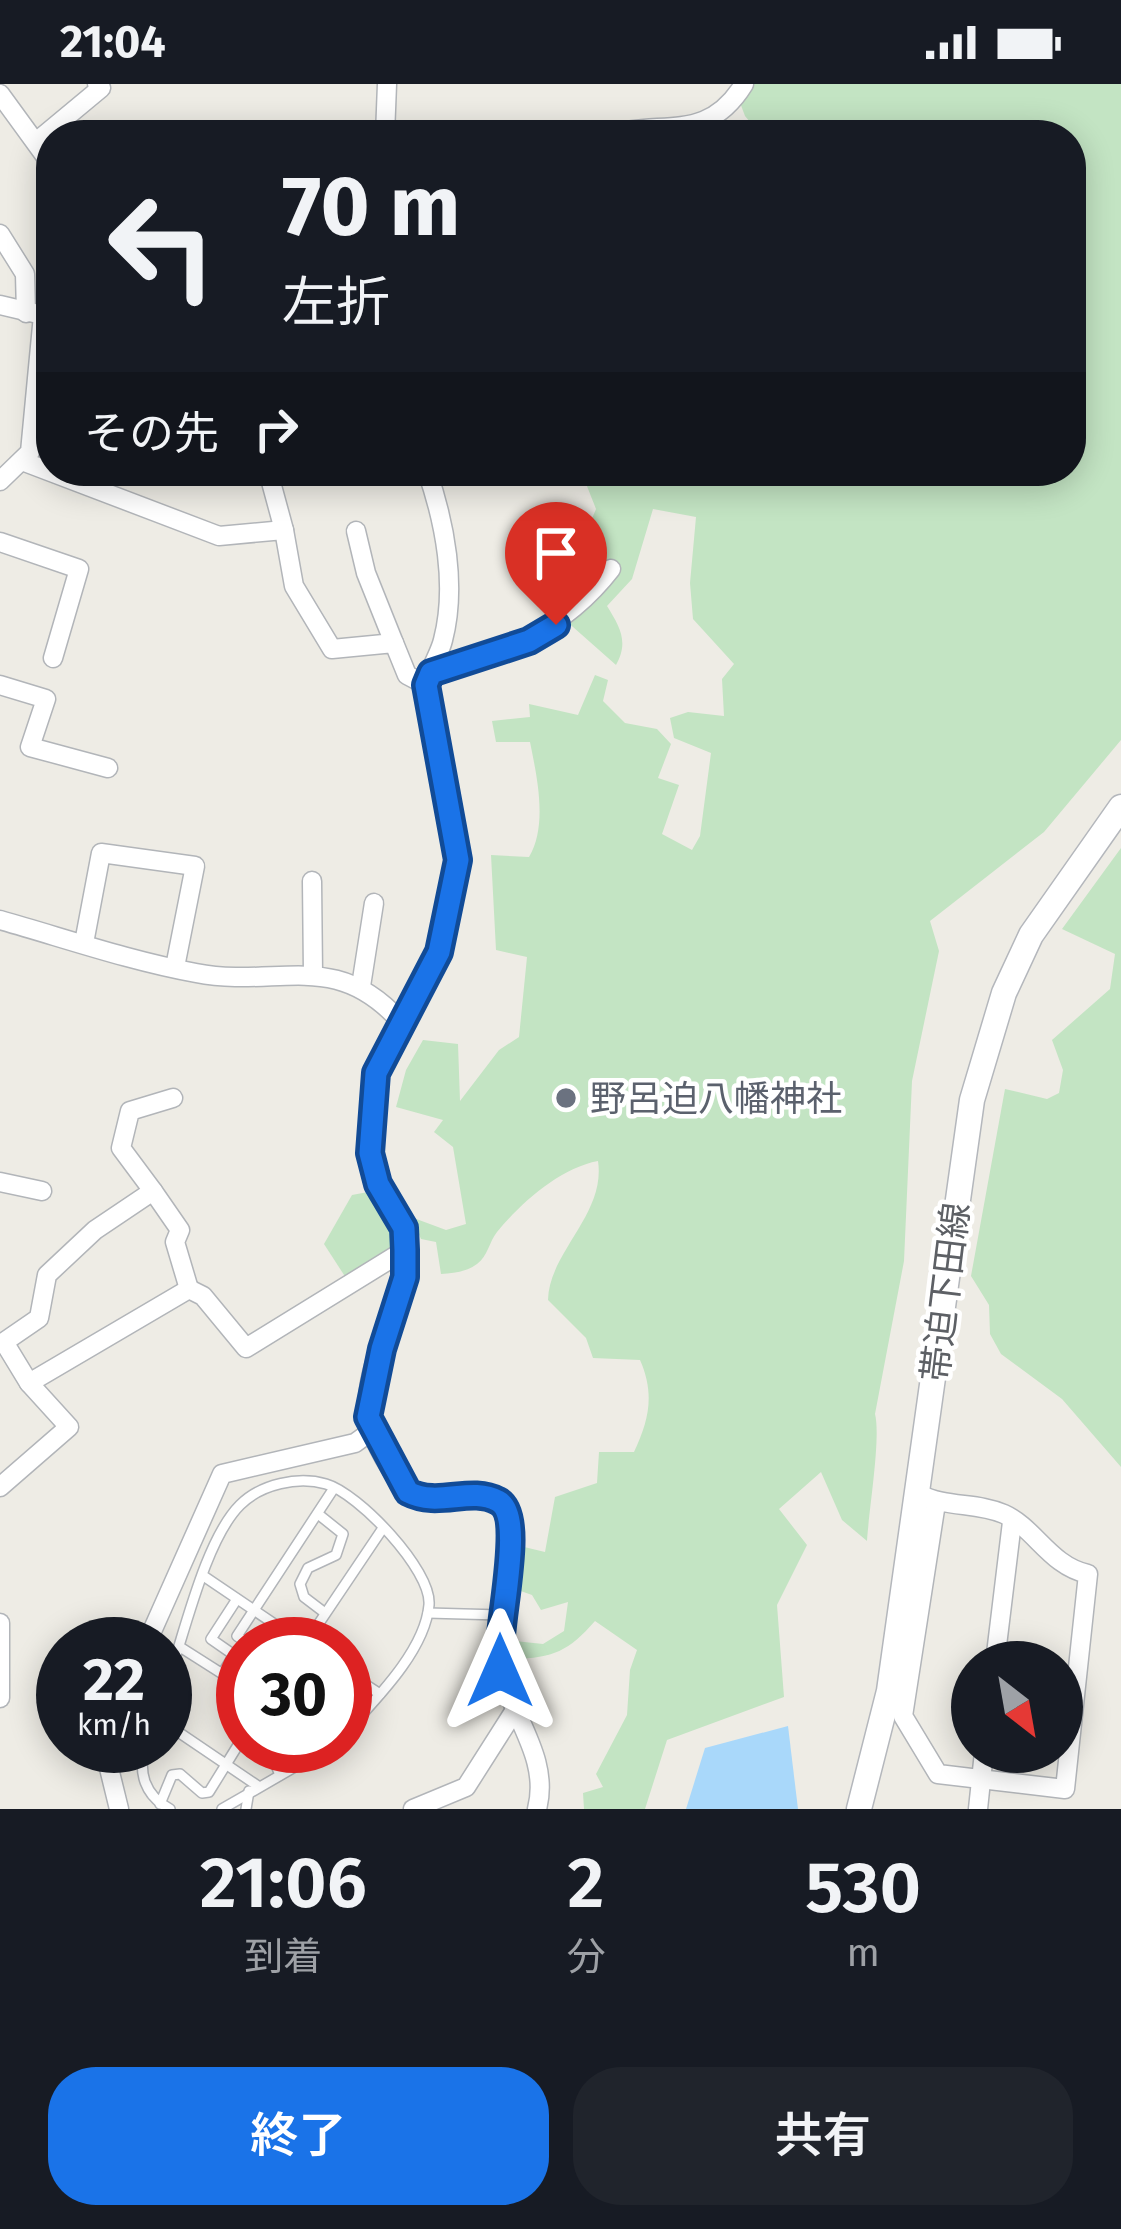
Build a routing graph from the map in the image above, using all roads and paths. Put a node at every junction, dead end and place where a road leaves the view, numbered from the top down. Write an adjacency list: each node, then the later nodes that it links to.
1 (97, 84): 5 (street)
2 (387, 84): 6 (street)
3 (743, 84): 7 (street)
4 (0, 94): 8 (street)
5 (62, 120)
6 (386, 120)
7 (708, 120)
8 (36, 142)
9 (0, 234): 10 (street)
10 (36, 303)
11 (0, 305): 12 (street)
12 (36, 313)
13 (36, 369): 14 (street)
14 (22, 461): 15 (street); 16 (street)
15 (36, 466)
16 (0, 481)
17 (88, 486): 20 (street)
18 (272, 486): 20 (street)
19 (432, 486): 26 (street)
20 (284, 530): 24 (street)
21 (356, 531): 24 (street)
22 (0, 542): 25 (street)
23 (611, 569): 26 (street)
24 (394, 643): 26 (street)
25 (53, 658)
26 (429, 679): 37 (street)
27 (0, 685): 28 (street)
28 (109, 768)
29 (1121, 807): 48 (main road, 帯迫下田線)
30 (312, 880): 35 (street)
31 (374, 903): 36 (street)
32 (0, 920): 33 (street)
33 (84, 943): 34 (street); 34 (street)
34 (175, 968): 35 (street)
35 (313, 974): 36 (street)
36 (361, 986): 37 (street)
37 (400, 1021): 42 (street)
38 (173, 1098): 41 (street)
39 (0, 1182): 40 (street)
40 (42, 1191)
41 (153, 1191): 43 (street); 44 (street)
42 (405, 1250): 43 (street); 45 (street)
43 (189, 1289): 44 (street)
44 (29, 1383): 46 (street)
45 (373, 1430): 57 (street); 58 (street)
46 (2, 1480)
47 (334, 1488): 49 (lane); 51 (lane); 52 (lane)
48 (928, 1499): 50 (street); 78 (street); 86 (main road, 帯迫下田線)
49 (318, 1514): 54 (lane); 55 (lane)
50 (1012, 1522): 65 (street); 78 (street)
51 (382, 1528): 55 (lane); 56 (lane)
52 (205, 1577): 53 (lane); 59 (lane)
53 (237, 1599): 54 (lane); 60 (lane)
54 (253, 1610): 61 (lane); 62 (lane)
55 (325, 1613): 63 (lane)
56 (428, 1613): 57 (lane); 67 (lane)
57 (500, 1616): 70 (street)
58 (158, 1617)
59 (191, 1617)
60 (225, 1617)
61 (249, 1617)
62 (264, 1617)
63 (322, 1617)
64 (0, 1623): 68 (street)
65 (998, 1641)
66 (372, 1689): 67 (lane)
67 (380, 1694): 69 (lane)
68 (0, 1698)
69 (372, 1703)
70 (515, 1710): 84 (street); 85 (street)
71 (110, 1773): 81 (street)
72 (143, 1773): 80 (lane)
73 (220, 1773): 80 (lane)
74 (238, 1773): 79 (lane)
75 (284, 1773): 77 (lane)
76 (981, 1773): 78 (street)
77 (280, 1775): 79 (lane)
78 (980, 1781): 87 (street)
79 (254, 1789): 82 (lane); 83 (lane)
80 (160, 1807)
81 (119, 1809)
82 (223, 1809)
83 (246, 1809)
84 (413, 1809)
85 (537, 1809)
86 (859, 1809)
87 (978, 1809)

